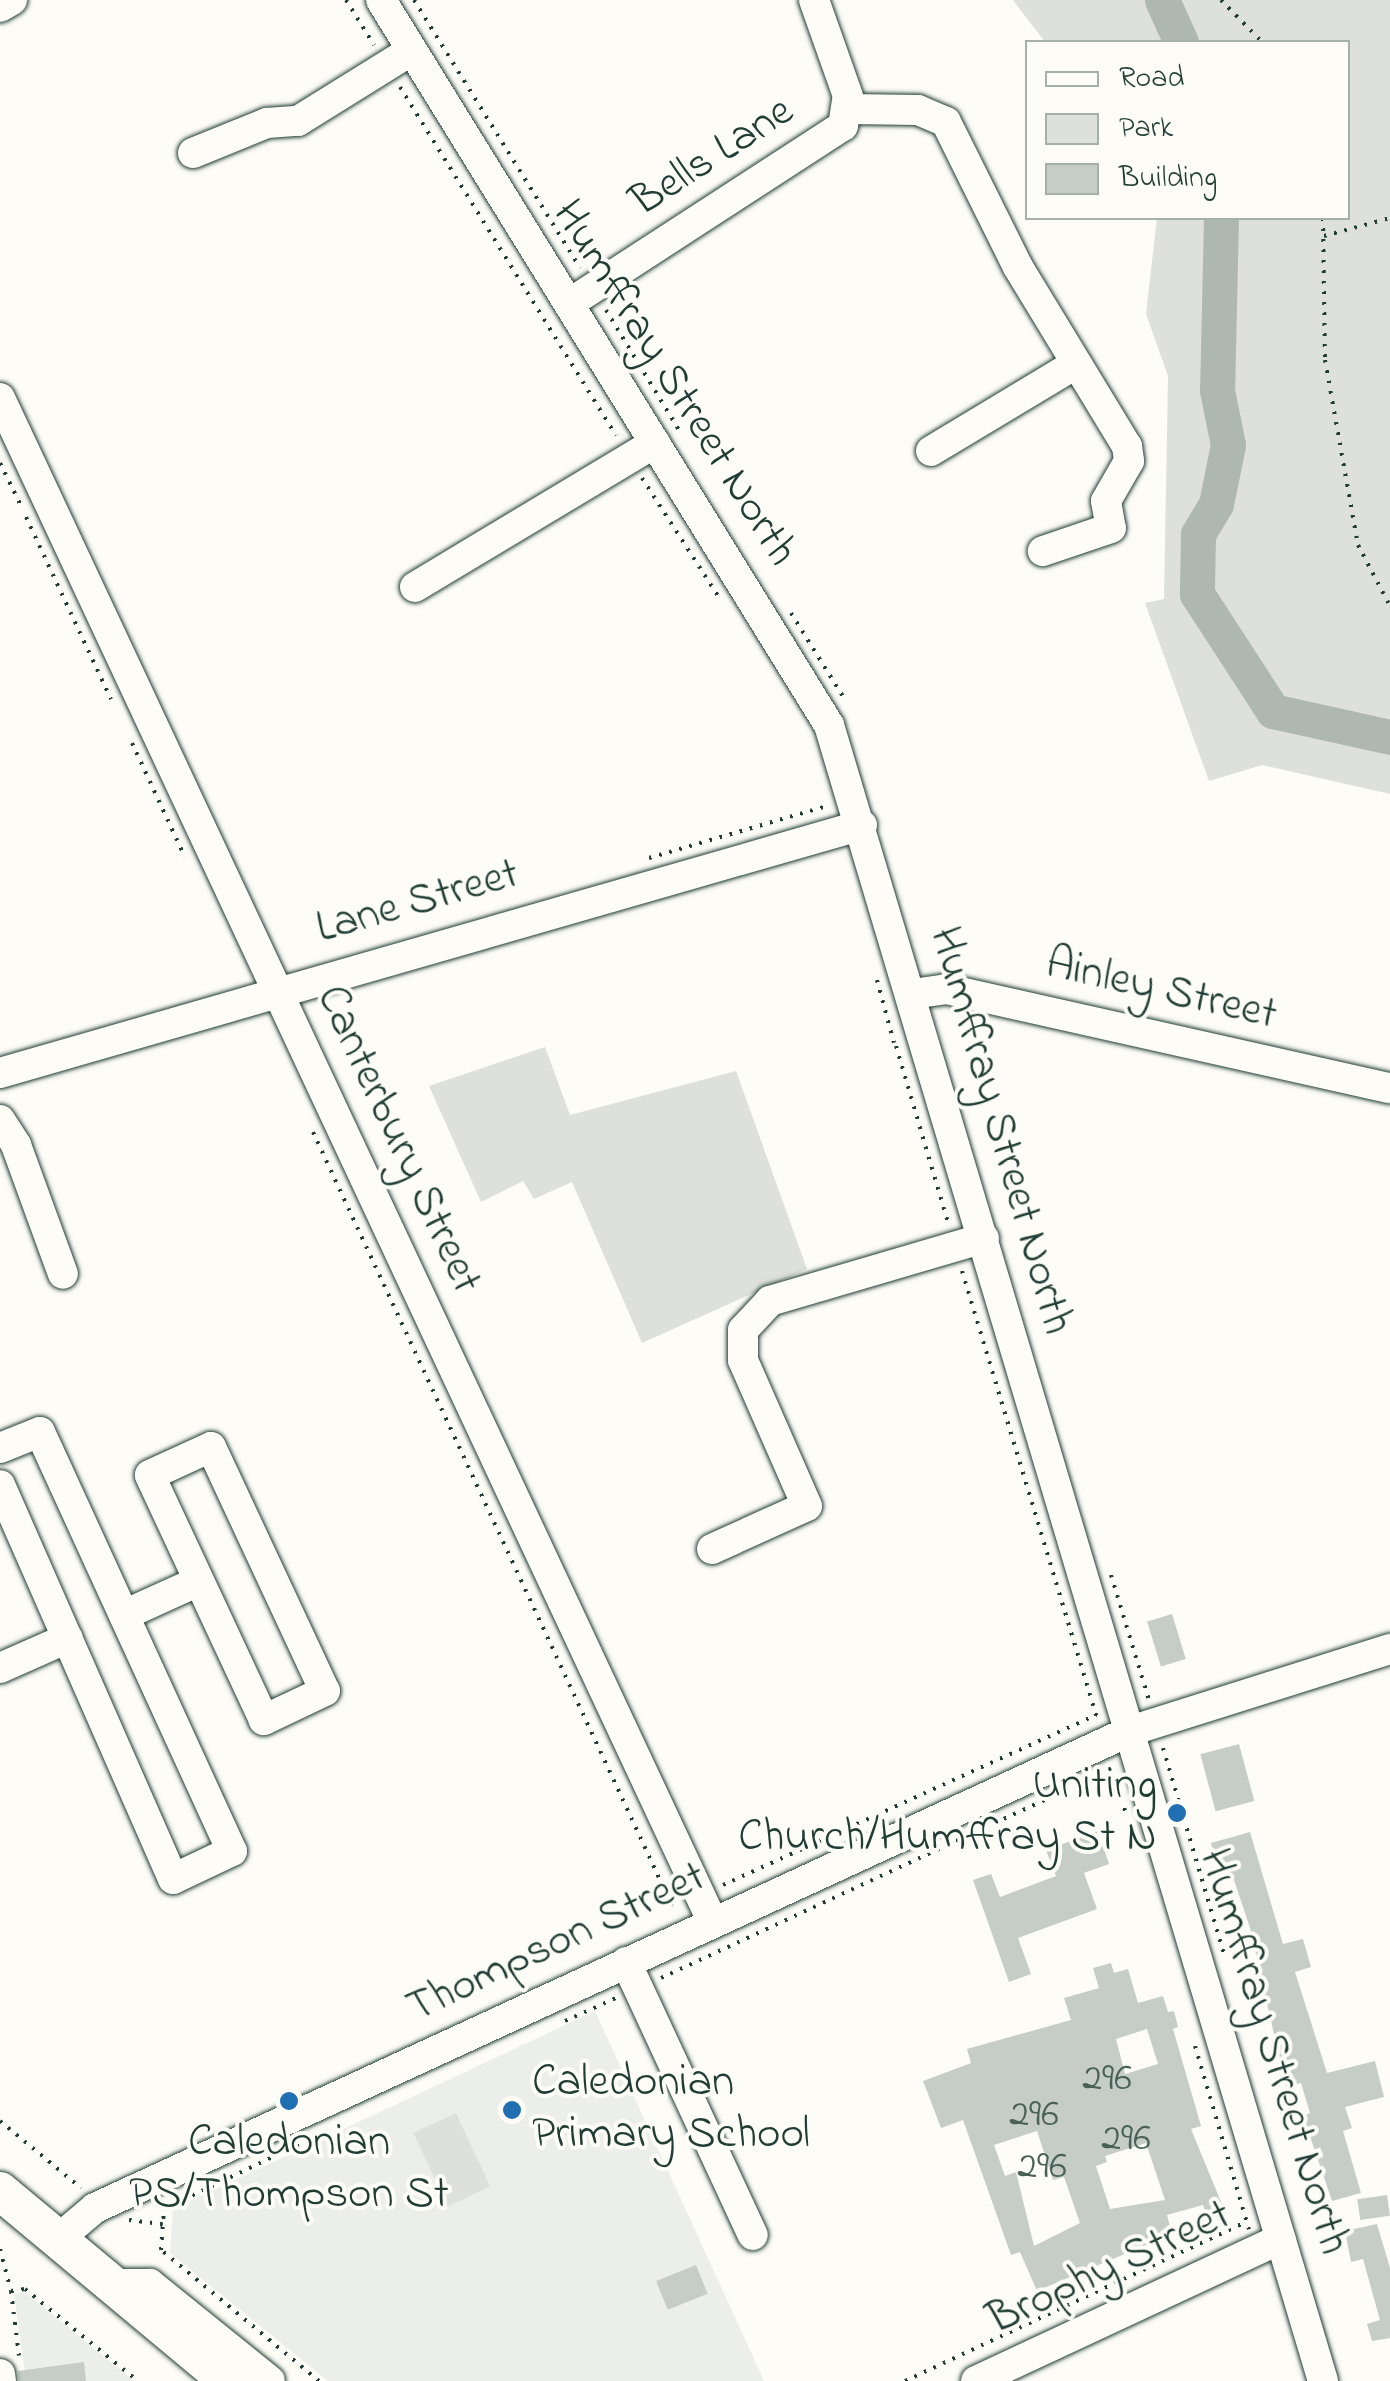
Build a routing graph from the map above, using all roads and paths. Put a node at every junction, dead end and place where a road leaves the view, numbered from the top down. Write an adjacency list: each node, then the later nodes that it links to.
1 (12, 0): 7 (street)
2 (346, 0): 9 (path)
3 (381, 0): 9 (street, Humffray Street North)
4 (414, 0): 15 (path)
5 (814, 0): 10 (street, Bells Lane)
6 (1221, 0): 8 (path)
7 (0, 7)
8 (1260, 40)
9 (400, 58): 11 (street); 15 (street, Humffray Street North); 18 (path)
10 (849, 109): 15 (street, Bells Lane); 16 (street)
11 (193, 153)
12 (1390, 218): 14 (path)
13 (1324, 220): 14 (path)
14 (1324, 236): 24 (path)
15 (581, 296): 18 (street, Humffray Street North); 18 (path)
16 (1076, 364): 19 (street); 21 (street)
17 (0, 398): 30 (street, Canterbury Street)
18 (656, 447): 22 (street); 23 (path); 28 (street, Humffray Street North)
19 (931, 451)
20 (0, 463): 25 (path)
21 (1043, 550)
22 (415, 588)
23 (720, 599)
24 (1390, 606)
25 (118, 714)
26 (126, 732): 29 (path)
27 (822, 787): 28 (path)
28 (848, 823): 30 (street, Lane Street); 31 (street, Humffray Street North)
29 (194, 875)
30 (278, 989): 33 (street, Lane Street); 53 (street, Canterbury Street)
31 (912, 994): 34 (street, Ainley Street); 37 (street, Humffray Street North)
32 (896, 1046): 37 (path)
33 (0, 1073)
34 (1390, 1088)
35 (0, 1120): 38 (street)
36 (309, 1122): 52 (path)
37 (969, 1243): 41 (street); 47 (street, Humffray Street North); 47 (path)
38 (64, 1274)
39 (0, 1448): 43 (street)
40 (0, 1486): 44 (street)
41 (712, 1549)
42 (199, 1582): 42 (street); 43 (street)
43 (124, 1615): 44 (street)
44 (68, 1638): 46 (street)
45 (1390, 1649): 47 (street, Thompson Street)
46 (0, 1668)
47 (1111, 1739): 48 (path); 50 (path); 51 (path); 53 (street, Thompson Street); 63 (street, Humffray Street North)
48 (1094, 1776)
49 (1059, 1793): 54 (path)
50 (1129, 1824)
51 (719, 1887)
52 (672, 1908)
53 (712, 1921): 54 (street, Thompson Street)
54 (632, 1975): 55 (path); 60 (street, Thompson Street); 62 (street)
55 (550, 2028)
56 (1191, 2030): 63 (path)
57 (0, 2121): 60 (path)
58 (340, 2124): 61 (path)
59 (0, 2192): 64 (main road)
60 (101, 2205): 61 (path); 64 (street, Thompson Street)
61 (163, 2224): 72 (path)
62 (753, 2234)
63 (1261, 2237): 73 (path); 74 (street, Brophy Street); 75 (street, Humffray Street North)
64 (56, 2241): 66 (main road)
65 (0, 2249): 67 (path)
66 (108, 2284): 70 (main road); 71 (street)
67 (10, 2292): 68 (path); 69 (path)
68 (7, 2372)
69 (138, 2381)
70 (228, 2381)
71 (270, 2381)
72 (319, 2381)
73 (904, 2381)
74 (976, 2381)
75 (1323, 2381)

